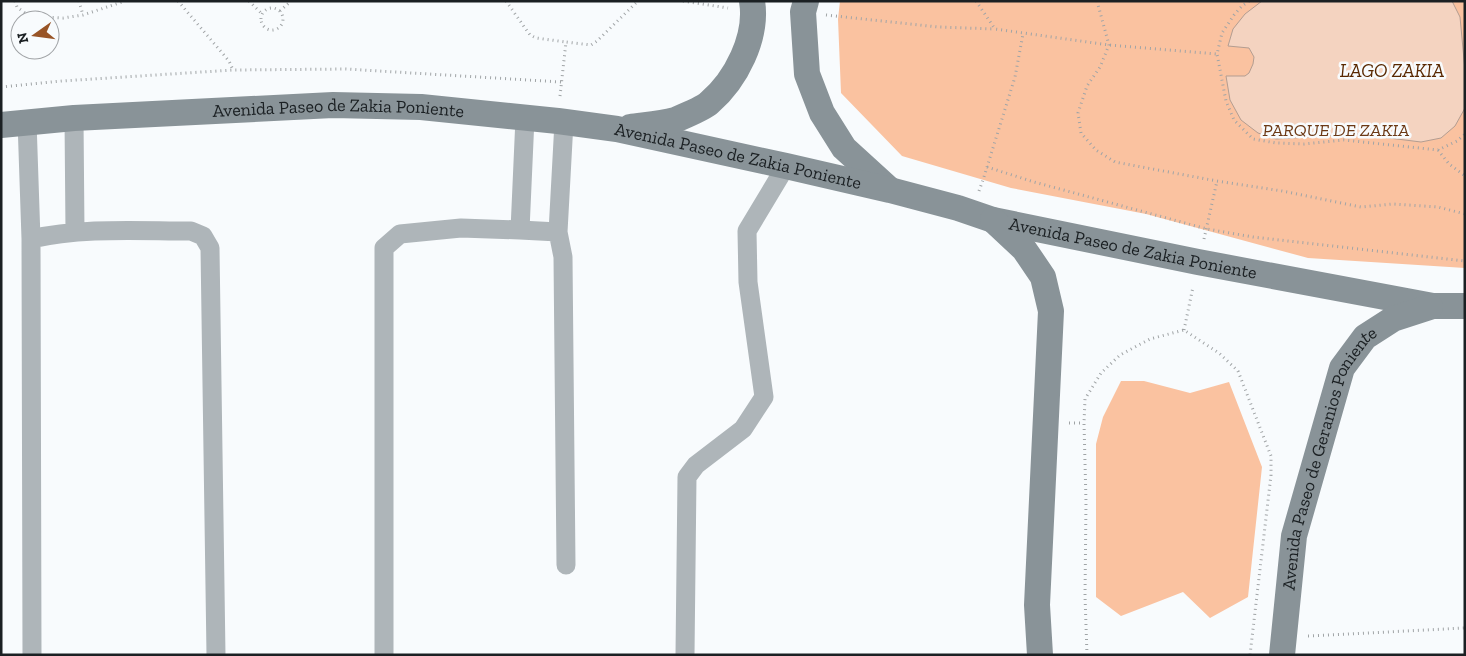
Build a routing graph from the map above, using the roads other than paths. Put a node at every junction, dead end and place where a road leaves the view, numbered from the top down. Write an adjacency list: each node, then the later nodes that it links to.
1 (752, 6): 8 (street)
2 (804, 7): 10 (street)
3 (74, 118): 4 (street, Avenida Paseo de Zakia Poniente); 5 (street, Avenida Paseo de Zakia Poniente); 13 (street)
4 (525, 118): 6 (street, Avenida Paseo de Zakia Poniente); 12 (street)
5 (28, 121): 7 (street, Avenida Paseo de Zakia Poniente); 15 (street)
6 (564, 122): 8 (street, Avenida Paseo de Zakia Poniente); 14 (street)
7 (1, 124)
8 (617, 129): 9 (street, Avenida Paseo de Zakia Poniente)
9 (786, 166): 10 (street, Avenida Paseo de Zakia Poniente); 23 (street)
10 (890, 190): 11 (street, Avenida Paseo de Zakia Poniente)
11 (993, 220): 16 (street, Avenida Paseo de Zakia Poniente); 24 (street)
12 (520, 230): 14 (street); 22 (street)
13 (76, 232): 15 (street); 21 (street)
14 (558, 232): 18 (street)
15 (31, 239): 20 (street)
16 (1433, 306): 17 (street, Avenida Paseo de Zakia Poniente); 19 (street, Avenida Paseo de Geranios Poniente)
17 (1465, 306)
18 (566, 566)
19 (1283, 646)
20 (32, 655)
21 (216, 655)
22 (384, 655)
23 (685, 655)
24 (1040, 655)

